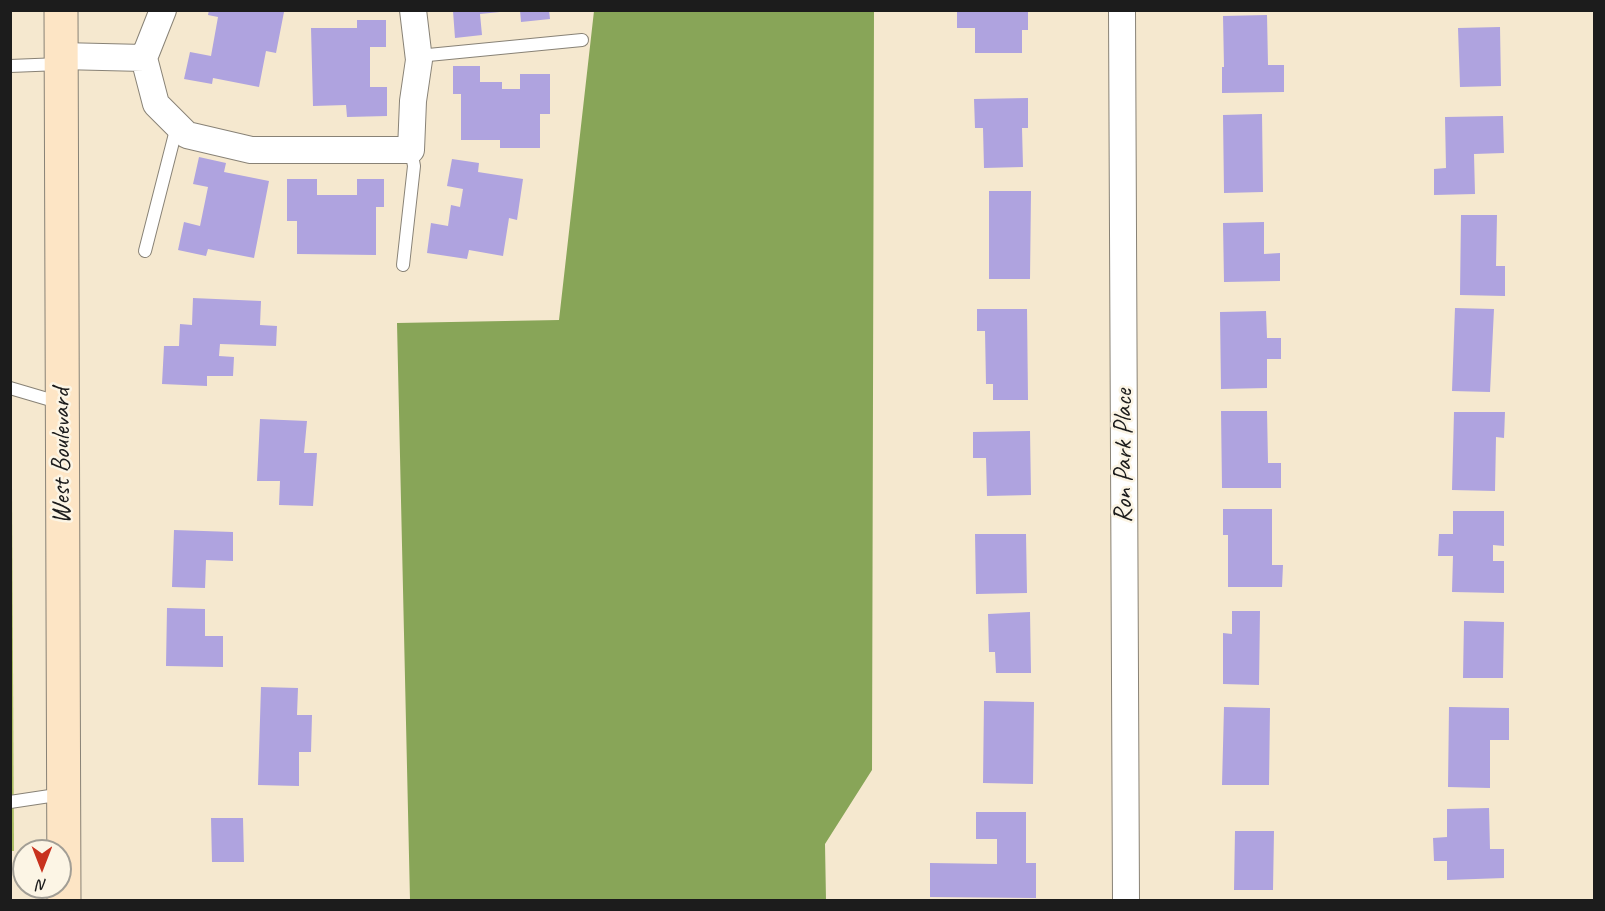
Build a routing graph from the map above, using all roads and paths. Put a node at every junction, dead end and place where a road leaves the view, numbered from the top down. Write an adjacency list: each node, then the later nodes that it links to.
1 (61, 10): 8 (street, West Boulevard)
2 (163, 10): 7 (street)
3 (413, 10): 6 (street)
4 (1122, 10): 19 (street, Ron Park Place)
5 (582, 40): 6 (lane)
6 (418, 56): 11 (street)
7 (144, 58): 8 (street); 10 (street)
8 (61, 60): 9 (lane); 15 (street, West Boulevard)
9 (10, 66)
10 (178, 125): 11 (street); 12 (lane)
11 (411, 150): 13 (lane)
12 (145, 251)
13 (404, 265)
14 (10, 388): 15 (lane)
15 (62, 403): 16 (street, West Boulevard)
16 (64, 794): 17 (lane); 18 (street, West Boulevard)
17 (10, 802)
18 (64, 900)
19 (1126, 900)

